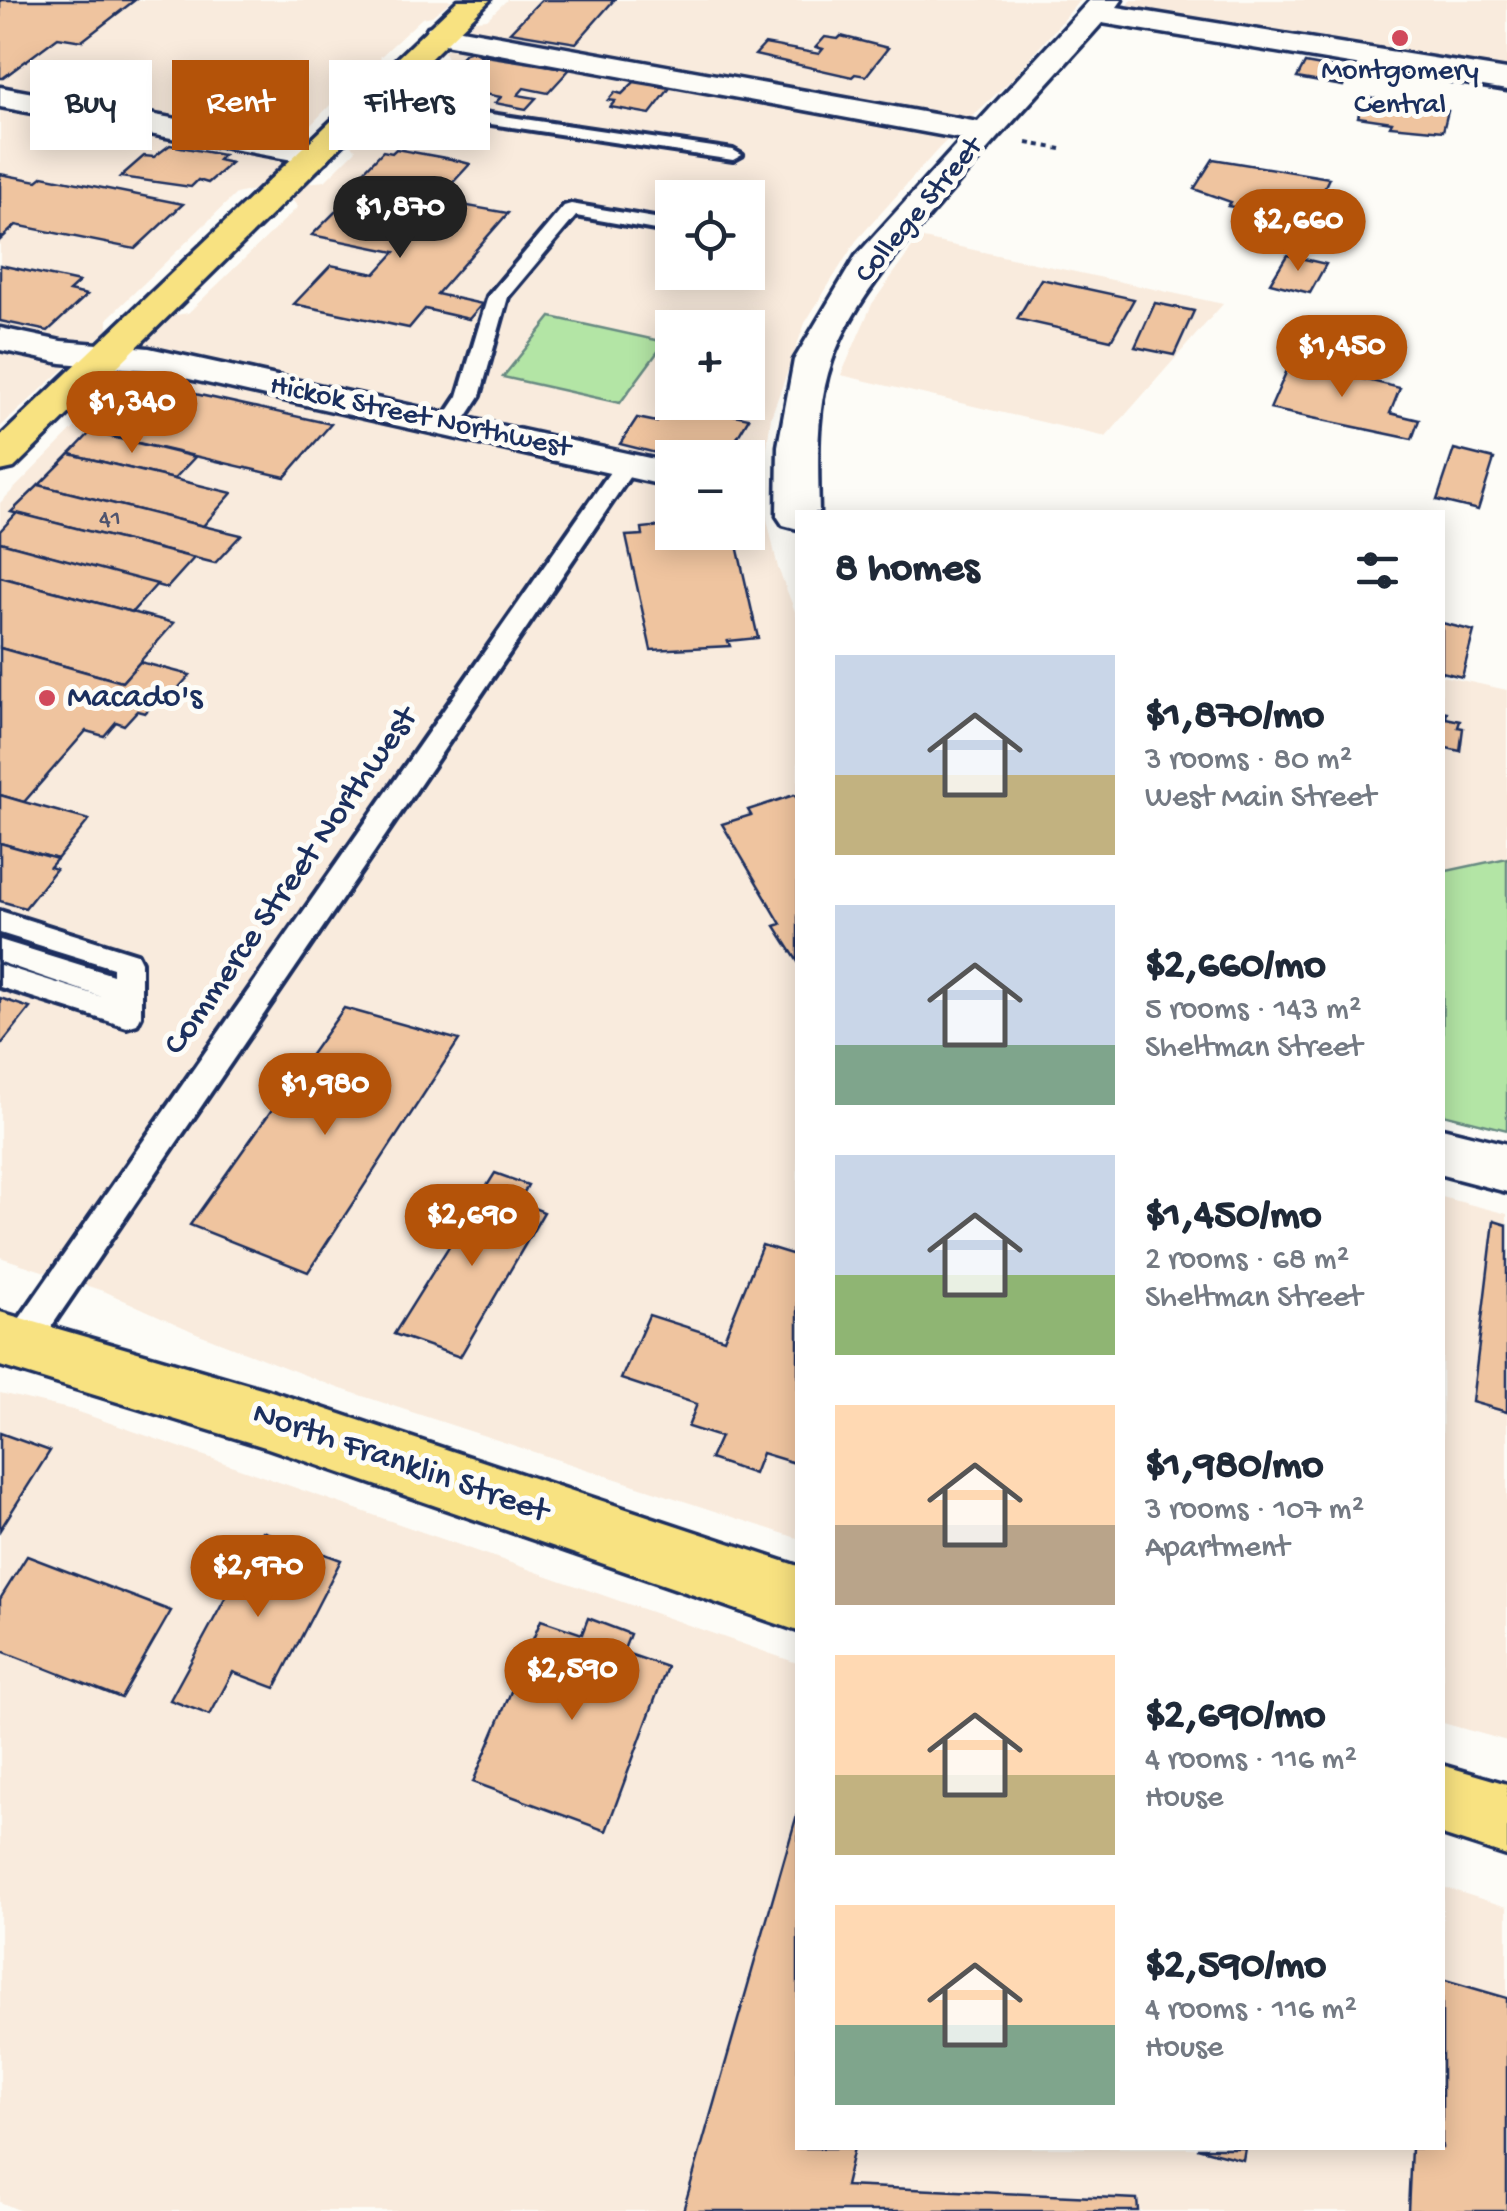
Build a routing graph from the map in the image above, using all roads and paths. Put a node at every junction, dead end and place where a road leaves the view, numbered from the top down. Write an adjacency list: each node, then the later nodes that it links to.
1 (475, 0): 3 (main road)
2 (1101, 6): 5 (street); 8 (street, College Street)
3 (439, 34): 4 (main road); 8 (street)
4 (412, 60)
5 (1507, 80)
6 (0, 97): 12 (street)
7 (490, 119): 13 (lane)
8 (985, 133): 21 (street, College Street)
9 (329, 141): 12 (main road)
10 (1022, 142): 11 (path)
11 (1061, 149)
12 (315, 154): 16 (main road)
13 (733, 155)
14 (655, 224): 17 (lane)
15 (0, 338): 16 (street, Hickok Street Northwest)
16 (107, 356): 17 (street, Hickok Street Northwest); 18 (main road)
17 (451, 423): 19 (street, Hickok Street Northwest)
18 (0, 459)
19 (627, 464): 20 (street, Hickok Street Northwest); 28 (lane, Commerce Street Northwest)
20 (655, 471)
21 (785, 506)
22 (0, 922): 25 (lane)
23 (0, 951): 25 (lane)
24 (0, 976): 25 (lane)
25 (127, 1016)
26 (1445, 1152): 27 (street)
27 (1507, 1168)
28 (10, 1342): 29 (main road, North Franklin Street)
29 (795, 1598)
30 (1445, 1801): 31 (main road)
31 (1507, 1820)

